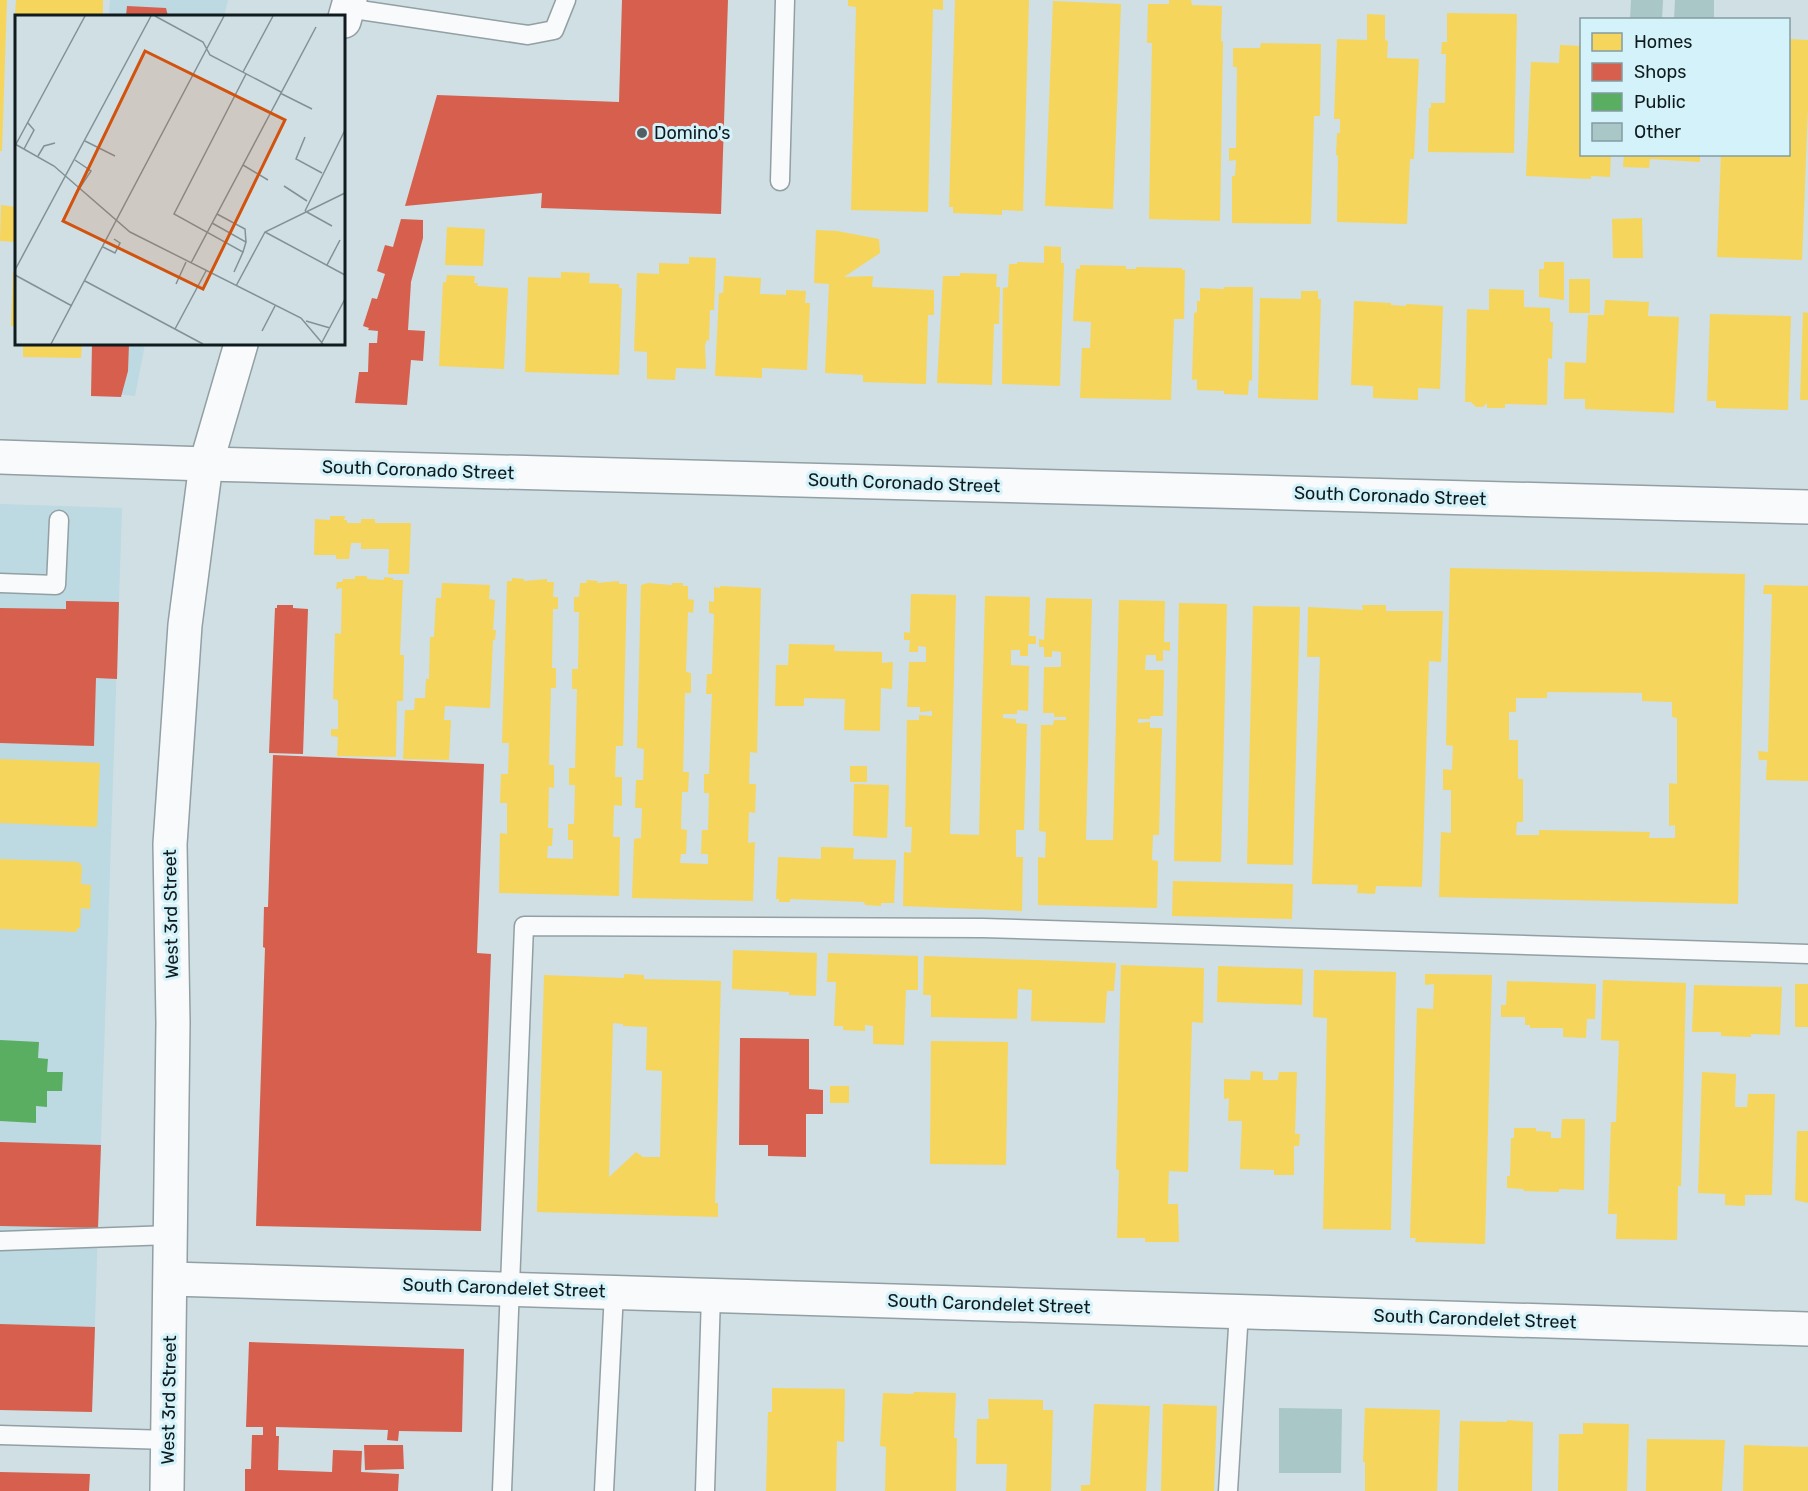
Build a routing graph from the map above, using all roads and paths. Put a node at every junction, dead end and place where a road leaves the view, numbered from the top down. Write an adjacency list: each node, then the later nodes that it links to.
1 (566, 0): 3 (lane)
2 (785, 0): 4 (lane)
3 (347, 10)
4 (780, 181)
5 (241, 345): 7 (street, West 3rd Street)
6 (0, 457): 7 (street, South Coronado Street)
7 (207, 464): 8 (street, South Coronado Street); 12 (street, West 3rd Street)
8 (1808, 507)
9 (59, 520): 10 (lane)
10 (0, 583)
11 (1808, 954): 15 (lane)
12 (171, 1235): 13 (lane); 14 (street, West 3rd Street)
13 (0, 1241)
14 (171, 1279): 15 (street, South Carondelet Street); 21 (street, West 3rd Street)
15 (510, 1289): 16 (street, South Carondelet Street); 23 (lane)
16 (614, 1292): 17 (street, South Carondelet Street); 24 (lane)
17 (711, 1295): 18 (street, South Carondelet Street); 25 (lane)
18 (1239, 1311): 19 (street, South Carondelet Street); 26 (lane)
19 (1808, 1329)
20 (0, 1435): 21 (lane)
21 (169, 1440): 22 (street, West 3rd Street)
22 (167, 1491)
23 (502, 1491)
24 (604, 1491)
25 (705, 1491)
26 (1228, 1491)

